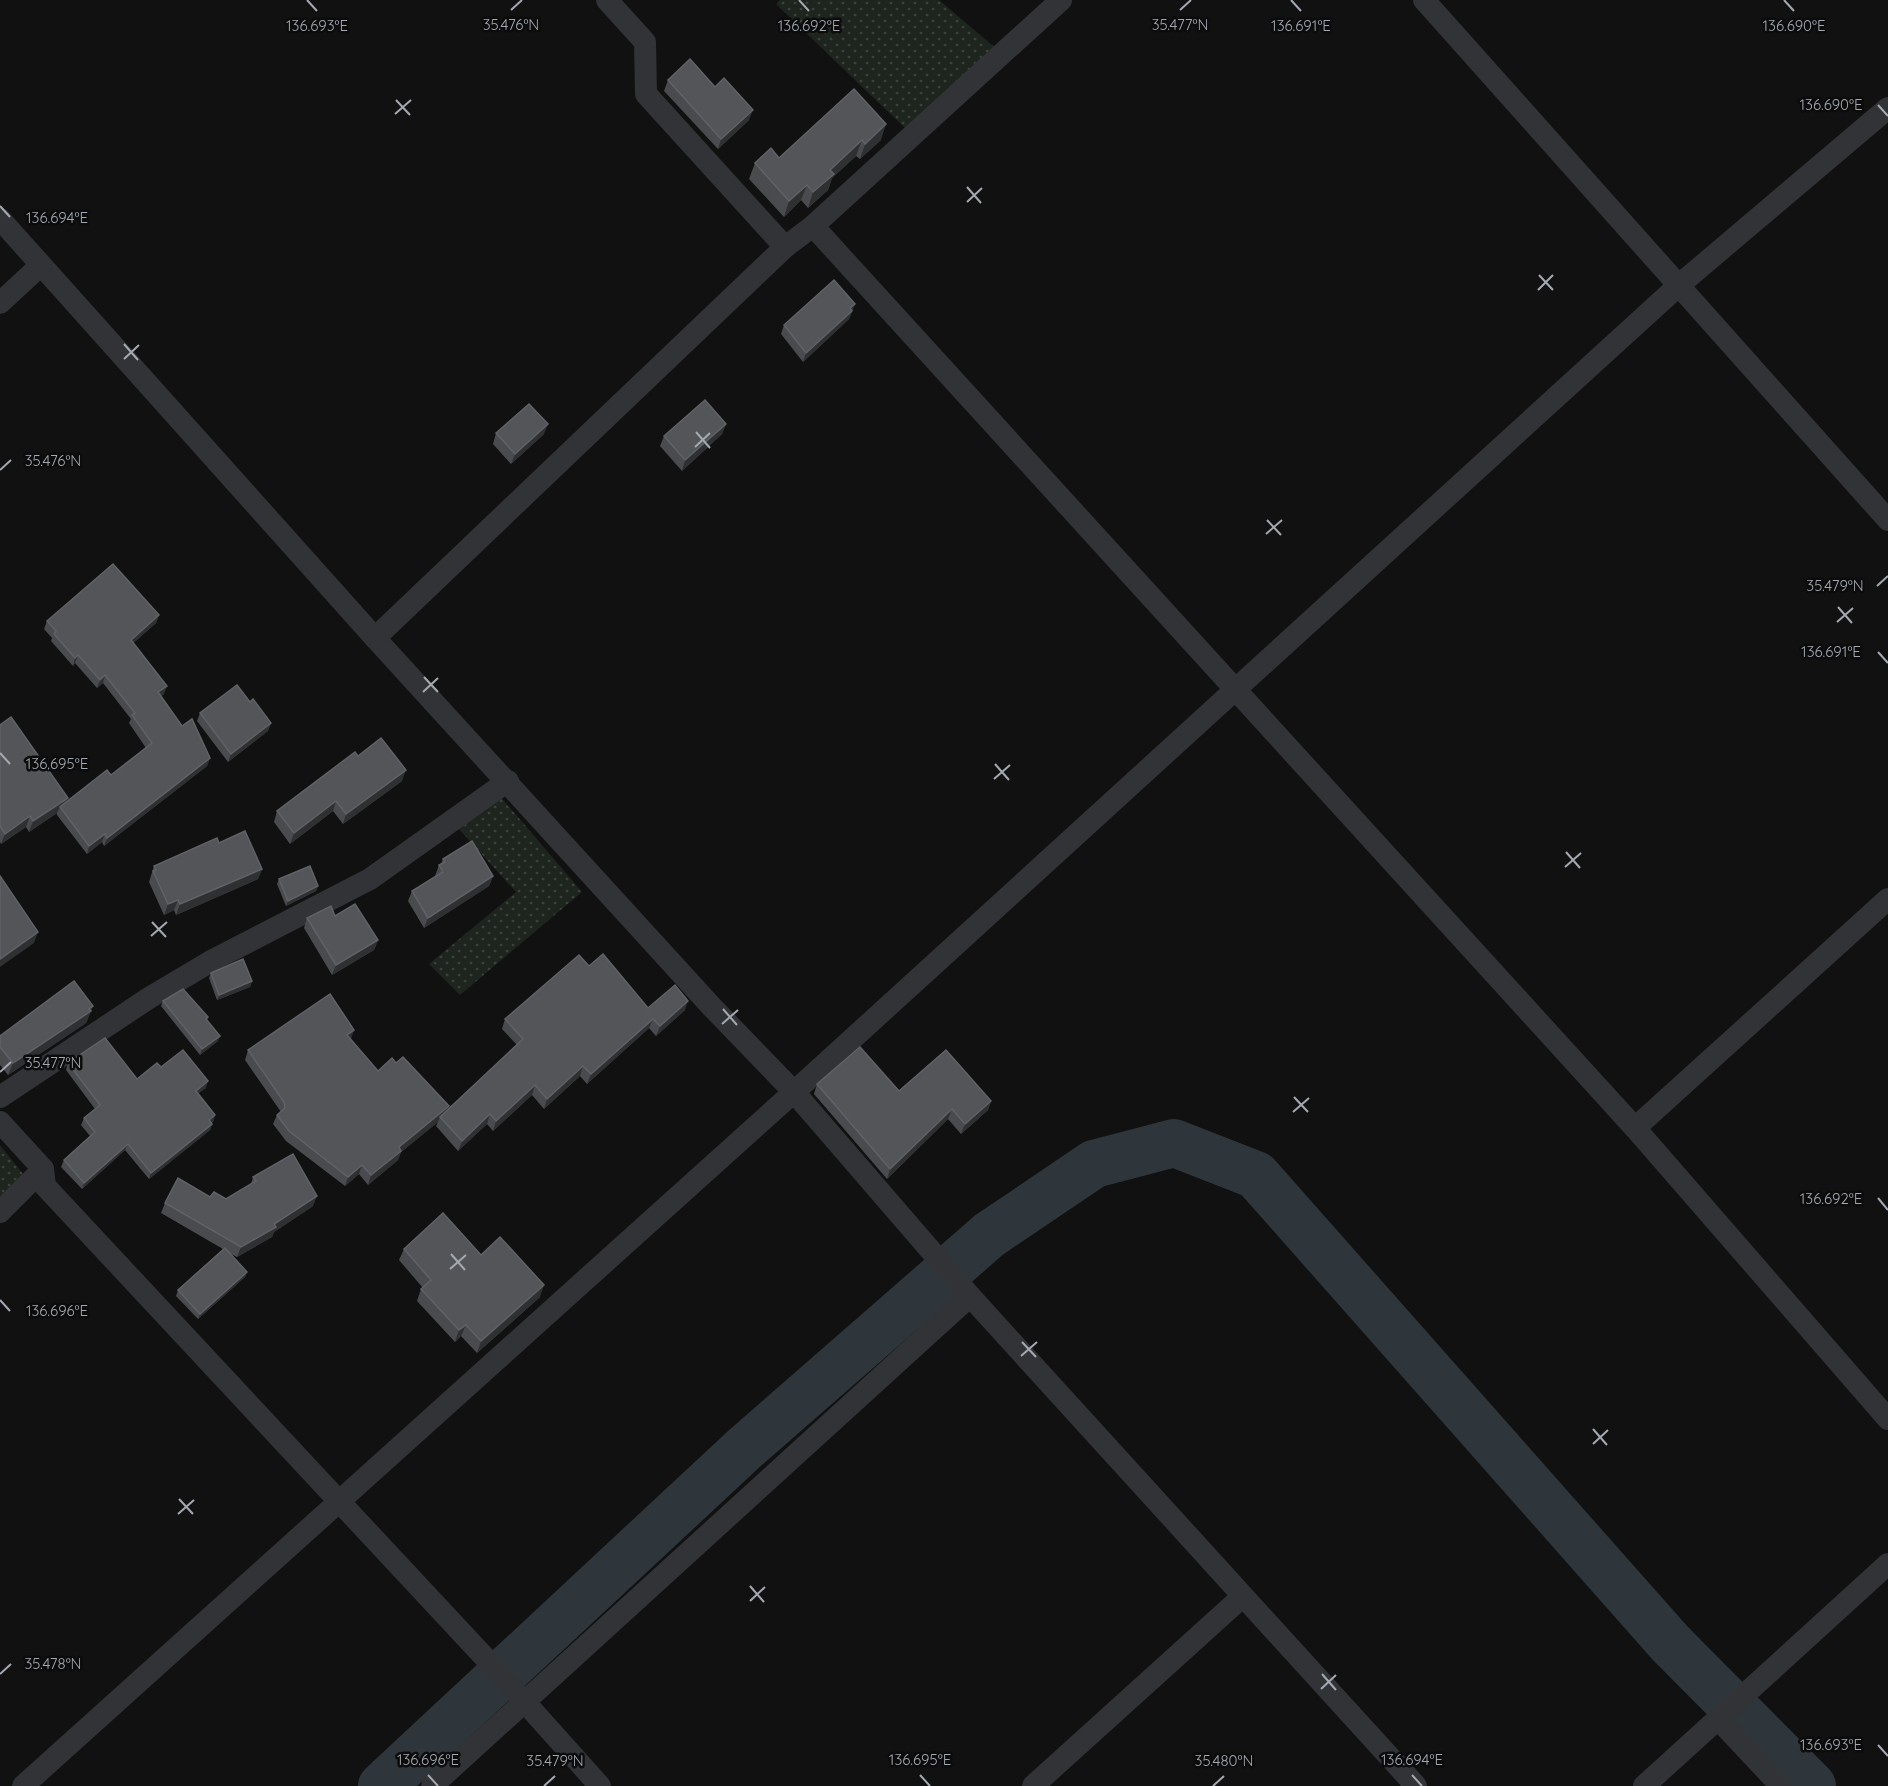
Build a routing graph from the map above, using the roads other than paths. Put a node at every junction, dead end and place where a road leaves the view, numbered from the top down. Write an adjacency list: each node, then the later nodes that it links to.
1 (607, 0): 7 (street)
2 (1061, 0): 6 (street)
3 (1424, 0): 9 (street)
4 (1888, 108): 9 (street)
5 (0, 219): 8 (street)
6 (813, 226): 7 (street); 13 (street)
7 (785, 247): 12 (street)
8 (41, 265): 10 (street); 12 (street)
9 (1678, 286): 11 (street); 13 (street)
10 (0, 303)
11 (1888, 520)
12 (375, 638): 14 (street)
13 (1236, 688): 16 (street); 19 (street)
14 (508, 781): 16 (street); 17 (street)
15 (1888, 900): 19 (street)
16 (794, 1092): 22 (street); 24 (street)
17 (0, 1097)
18 (0, 1122): 20 (street)
19 (1635, 1128): 23 (street)
20 (43, 1169): 21 (street); 24 (street)
21 (0, 1212)
22 (966, 1291): 26 (street); 27 (street)
23 (1888, 1419)
24 (340, 1502): 27 (street); 29 (street)
25 (1888, 1564): 28 (street)
26 (1242, 1597): 32 (street); 33 (street)
27 (520, 1698): 30 (street); 31 (street)
28 (1718, 1719): 34 (street); 35 (street)
29 (23, 1786)
30 (432, 1786)
31 (600, 1786)
32 (1033, 1786)
33 (1416, 1786)
34 (1644, 1786)
35 (1781, 1786)

